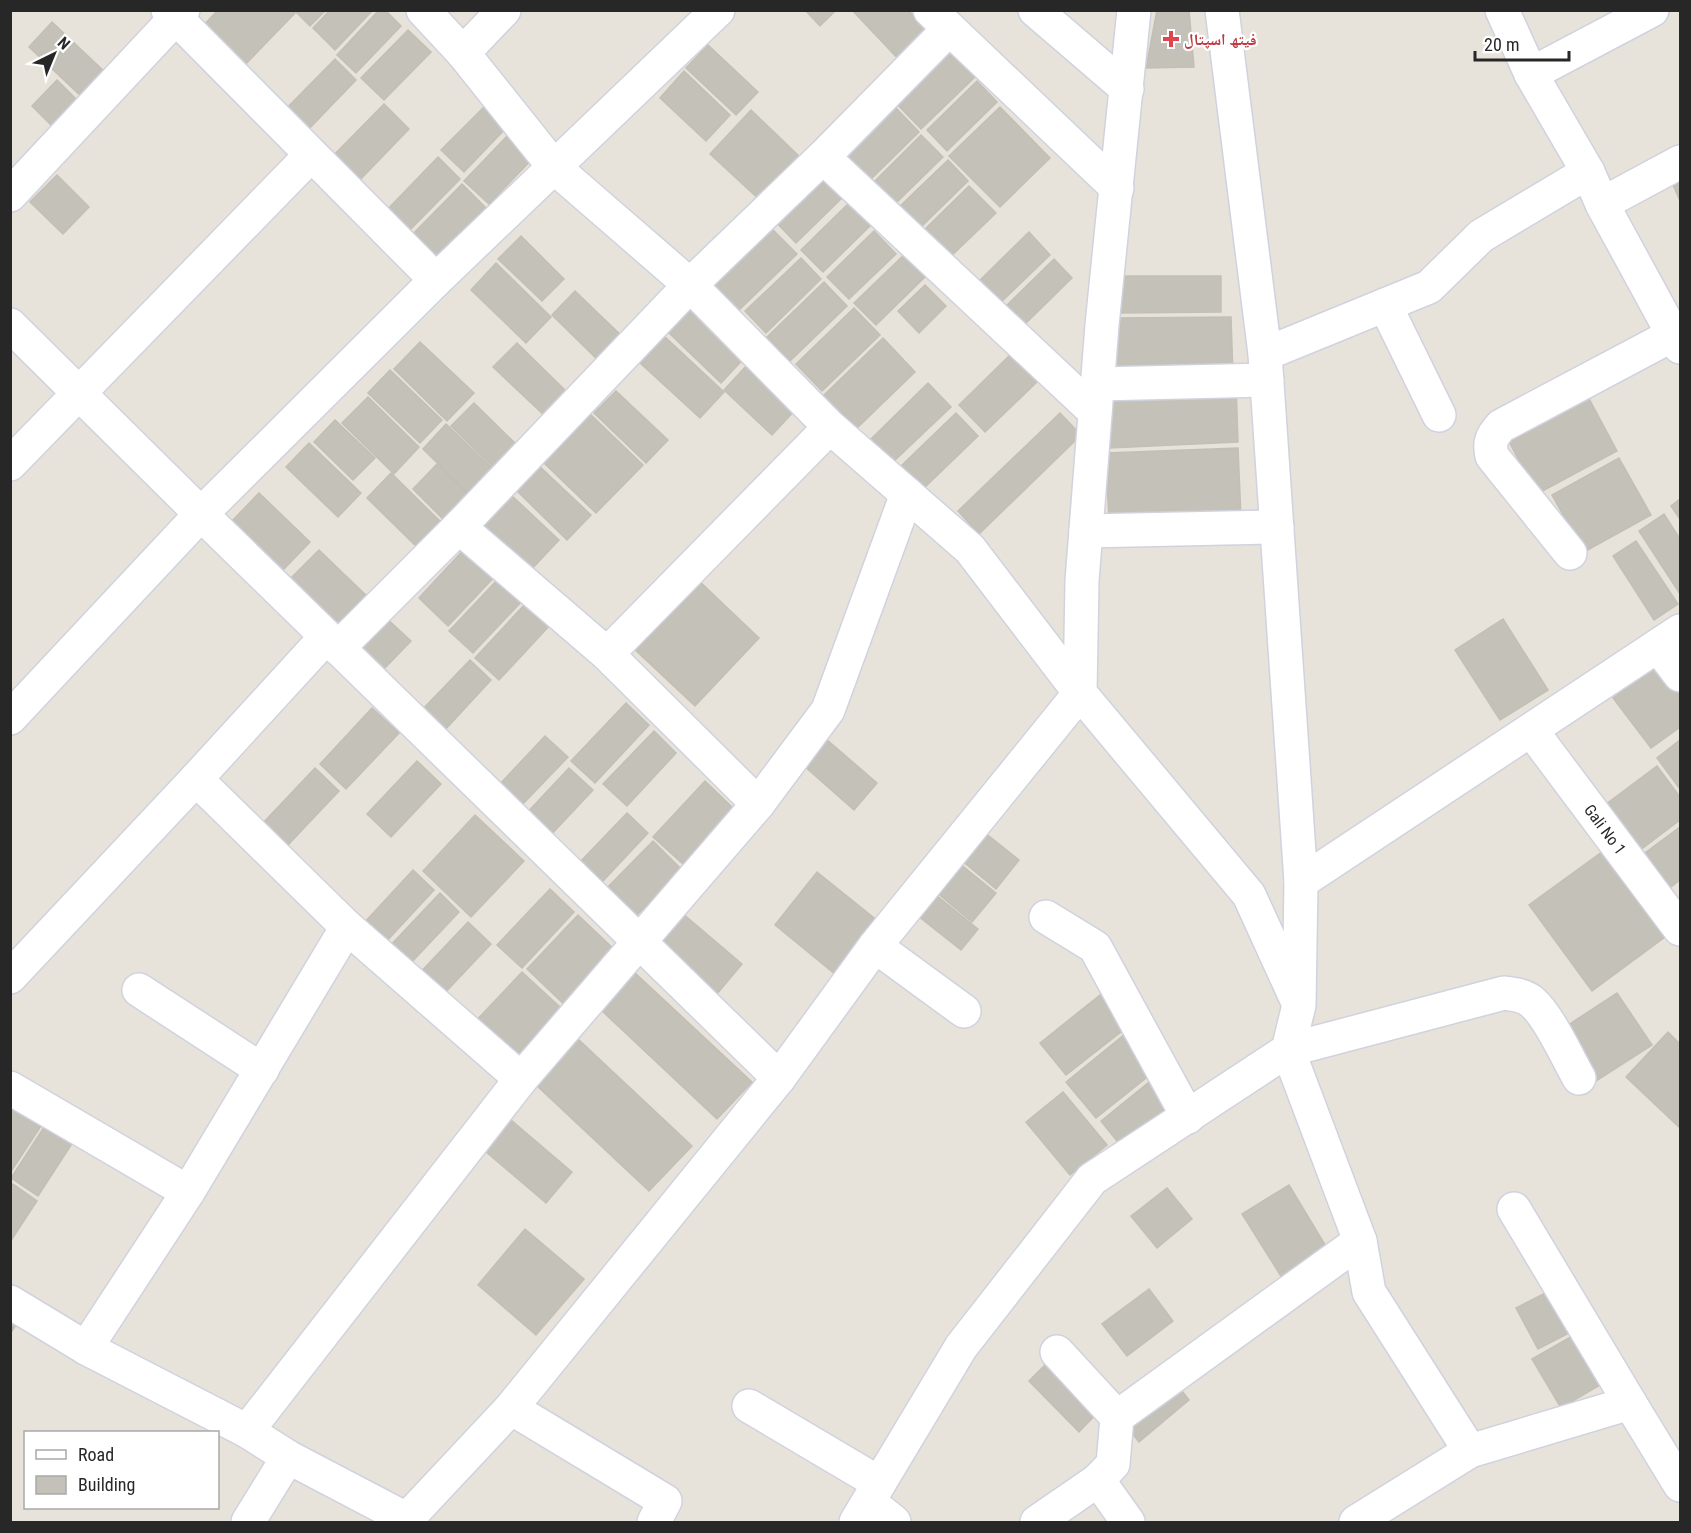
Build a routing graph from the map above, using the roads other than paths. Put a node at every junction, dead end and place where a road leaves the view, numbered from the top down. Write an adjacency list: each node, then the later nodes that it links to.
1 (423, 10): 11 (street)
2 (504, 10): 11 (street)
3 (718, 10): 17 (street)
4 (1035, 10): 13 (street)
5 (1134, 10): 13 (street)
6 (1222, 10): 27 (street)
7 (1502, 10): 12 (street)
8 (1652, 10): 12 (street)
9 (175, 13): 14 (street); 20 (street)
10 (939, 20): 15 (street); 19 (street)
11 (463, 53): 17 (street)
12 (1531, 74): 18 (street)
13 (1127, 88): 19 (street)
14 (311, 156): 22 (street); 28 (street)
15 (823, 157): 23 (street); 29 (street)
16 (1680, 162): 21 (street)
17 (555, 168): 22 (street); 23 (street)
18 (1588, 172): 21 (street); 24 (street)
19 (1117, 188): 29 (street)
20 (10, 195)
21 (1602, 204): 26 (street)
22 (436, 280): 34 (street)
23 (690, 285): 31 (street); 35 (street)
24 (1385, 305): 27 (street); 30 (street)
25 (10, 325): 28 (street)
26 (1678, 338): 38 (street)
27 (1266, 367): 29 (street); 36 (street)
28 (79, 393): 32 (street); 34 (street)
29 (1096, 398): 37 (street)
30 (1439, 415)
31 (830, 427): 33 (street); 41 (street)
32 (10, 464)
33 (908, 495): 43 (street); 47 (street)
34 (201, 514): 40 (street); 44 (street)
35 (459, 526): 40 (street); 41 (street)
36 (1277, 527): 37 (street); 48 (street)
37 (1086, 531): 43 (street)
38 (1570, 553)
39 (1669, 638): 42 (street); 45 (street)
40 (332, 642): 46 (street); 52 (street)
41 (607, 654): 47 (street)
42 (1680, 675)
43 (1080, 693): 53 (street); 56 (street)
44 (10, 718)
45 (1531, 730): 48 (street); 51 (street, Gali No 1)
46 (196, 779): 50 (street); 54 (street)
47 (758, 804): 52 (street)
48 (1301, 882): 56 (street)
49 (1046, 917): 64 (street)
50 (347, 927): 59 (street); 62 (street)
51 (1680, 929)
52 (639, 942): 60 (street); 62 (street)
53 (875, 946): 57 (street); 60 (street)
54 (10, 977)
55 (139, 990): 59 (street)
56 (1299, 1005): 58 (street)
57 (964, 1011)
58 (1288, 1050): 61 (street); 64 (street); 67 (street)
59 (262, 1070): 65 (street)
60 (779, 1078): 73 (street)
61 (1579, 1078)
62 (521, 1079): 75 (street)
63 (10, 1088): 65 (street)
64 (1188, 1117): 80 (street)
65 (188, 1192): 69 (street)
66 (1514, 1209): 71 (street)
67 (1360, 1241): 74 (street); 76 (street)
68 (10, 1302): 69 (street)
69 (86, 1348): 75 (street)
70 (1057, 1352): 74 (street)
71 (1630, 1403): 76 (street); 79 (street)
72 (749, 1406): 80 (street)
73 (511, 1408): 81 (street); 83 (street)
74 (1117, 1417): 78 (street)
75 (247, 1431): 77 (street)
76 (1470, 1451): 87 (street)
77 (288, 1457): 81 (street); 82 (street)
78 (1098, 1480): 85 (street); 86 (street)
79 (1680, 1485)
80 (868, 1503): 84 (street)
81 (409, 1521)
82 (248, 1522)
83 (654, 1522)
84 (894, 1522)
85 (1037, 1522)
86 (1128, 1522)
87 (1356, 1522)

